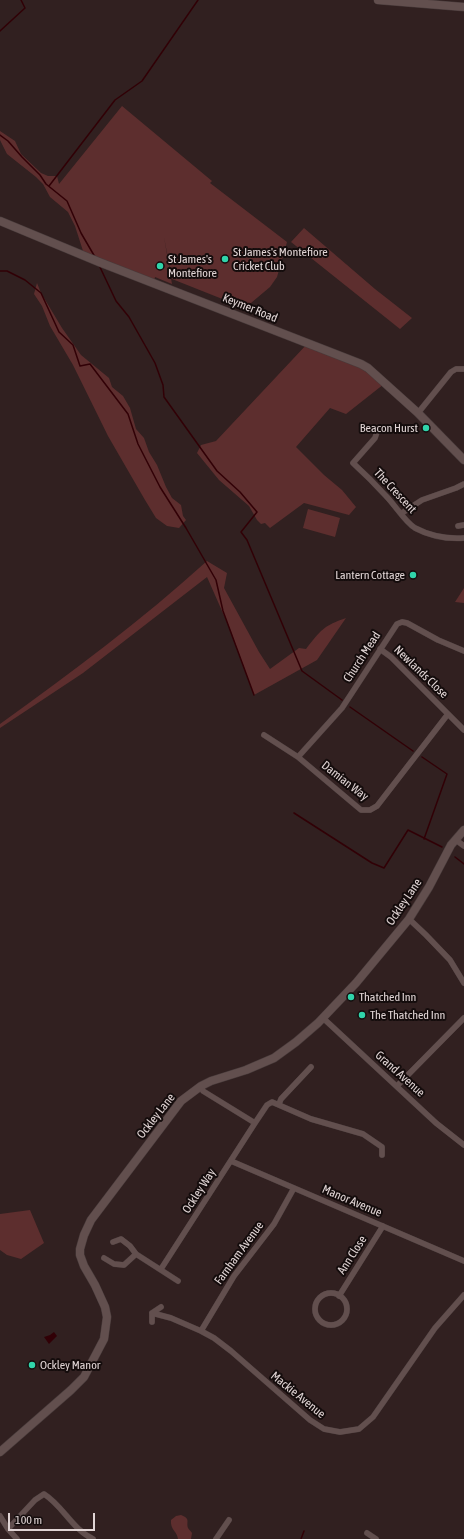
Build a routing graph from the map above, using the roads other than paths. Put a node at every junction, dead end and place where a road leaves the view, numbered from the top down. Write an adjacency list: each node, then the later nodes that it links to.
1 (378, 0): 2 (street)
2 (464, 7)
3 (0, 221): 5 (street, Keymer Road)
4 (464, 369): 5 (street)
5 (418, 412): 7 (street, Keymer Road)
6 (378, 429): 9 (street, The Crescent)
7 (464, 460)
8 (464, 484): 9 (street)
9 (402, 514): 10 (street, The Crescent)
10 (464, 538)
11 (380, 648): 12 (street, Church Mead); 13 (street, Newlands Close); 16 (street, Church Mead)
12 (464, 651)
13 (448, 714): 14 (street, Newlands Close); 16 (street, Damian Way)
14 (464, 730)
15 (264, 735): 16 (street, Damian Way)
16 (298, 757)
17 (464, 830): 18 (street, Ockley Lane)
18 (456, 840): 19 (street); 20 (street, Ockley Lane)
19 (464, 846)
20 (409, 919): 21 (street); 22 (street, Ockley Lane)
21 (464, 983)
22 (322, 1018): 25 (street, Ockley Lane); 26 (street, Grand Avenue)
23 (464, 1018): 26 (street)
24 (311, 1067): 27 (street, Ockley Way)
25 (201, 1086): 28 (street); 46 (street, Ockley Lane)
26 (397, 1086): 29 (street, Grand Avenue)
27 (279, 1104): 28 (street, Ockley Way); 30 (street)
28 (255, 1123): 31 (street, Ockley Way)
29 (464, 1145)
30 (382, 1155)
31 (231, 1162): 32 (street, Manor Avenue); 38 (street, Ockley Way)
32 (294, 1188): 33 (street, Manor Avenue); 45 (street, Farnham Avenue)
33 (383, 1226): 37 (street, Manor Avenue); 41 (street, Ann Close)
34 (113, 1242): 35 (street)
35 (136, 1254): 36 (street); 38 (street)
36 (104, 1258)
37 (464, 1260)
38 (161, 1270): 39 (street)
39 (178, 1281)
40 (464, 1295): 45 (street, Mackie Avenue)
41 (339, 1296): 41 (street)
42 (161, 1306): 43 (street)
43 (152, 1314): 44 (street); 45 (street, Mackie Avenue)
44 (152, 1322)
45 (201, 1331)
46 (0, 1452)
47 (0, 1516): 49 (street)
48 (229, 1520): 53 (street)
49 (8, 1529): 51 (street); 52 (street)
50 (367, 1533): 54 (street)
51 (17, 1539)
52 (93, 1539)
53 (216, 1539)
54 (376, 1539)

